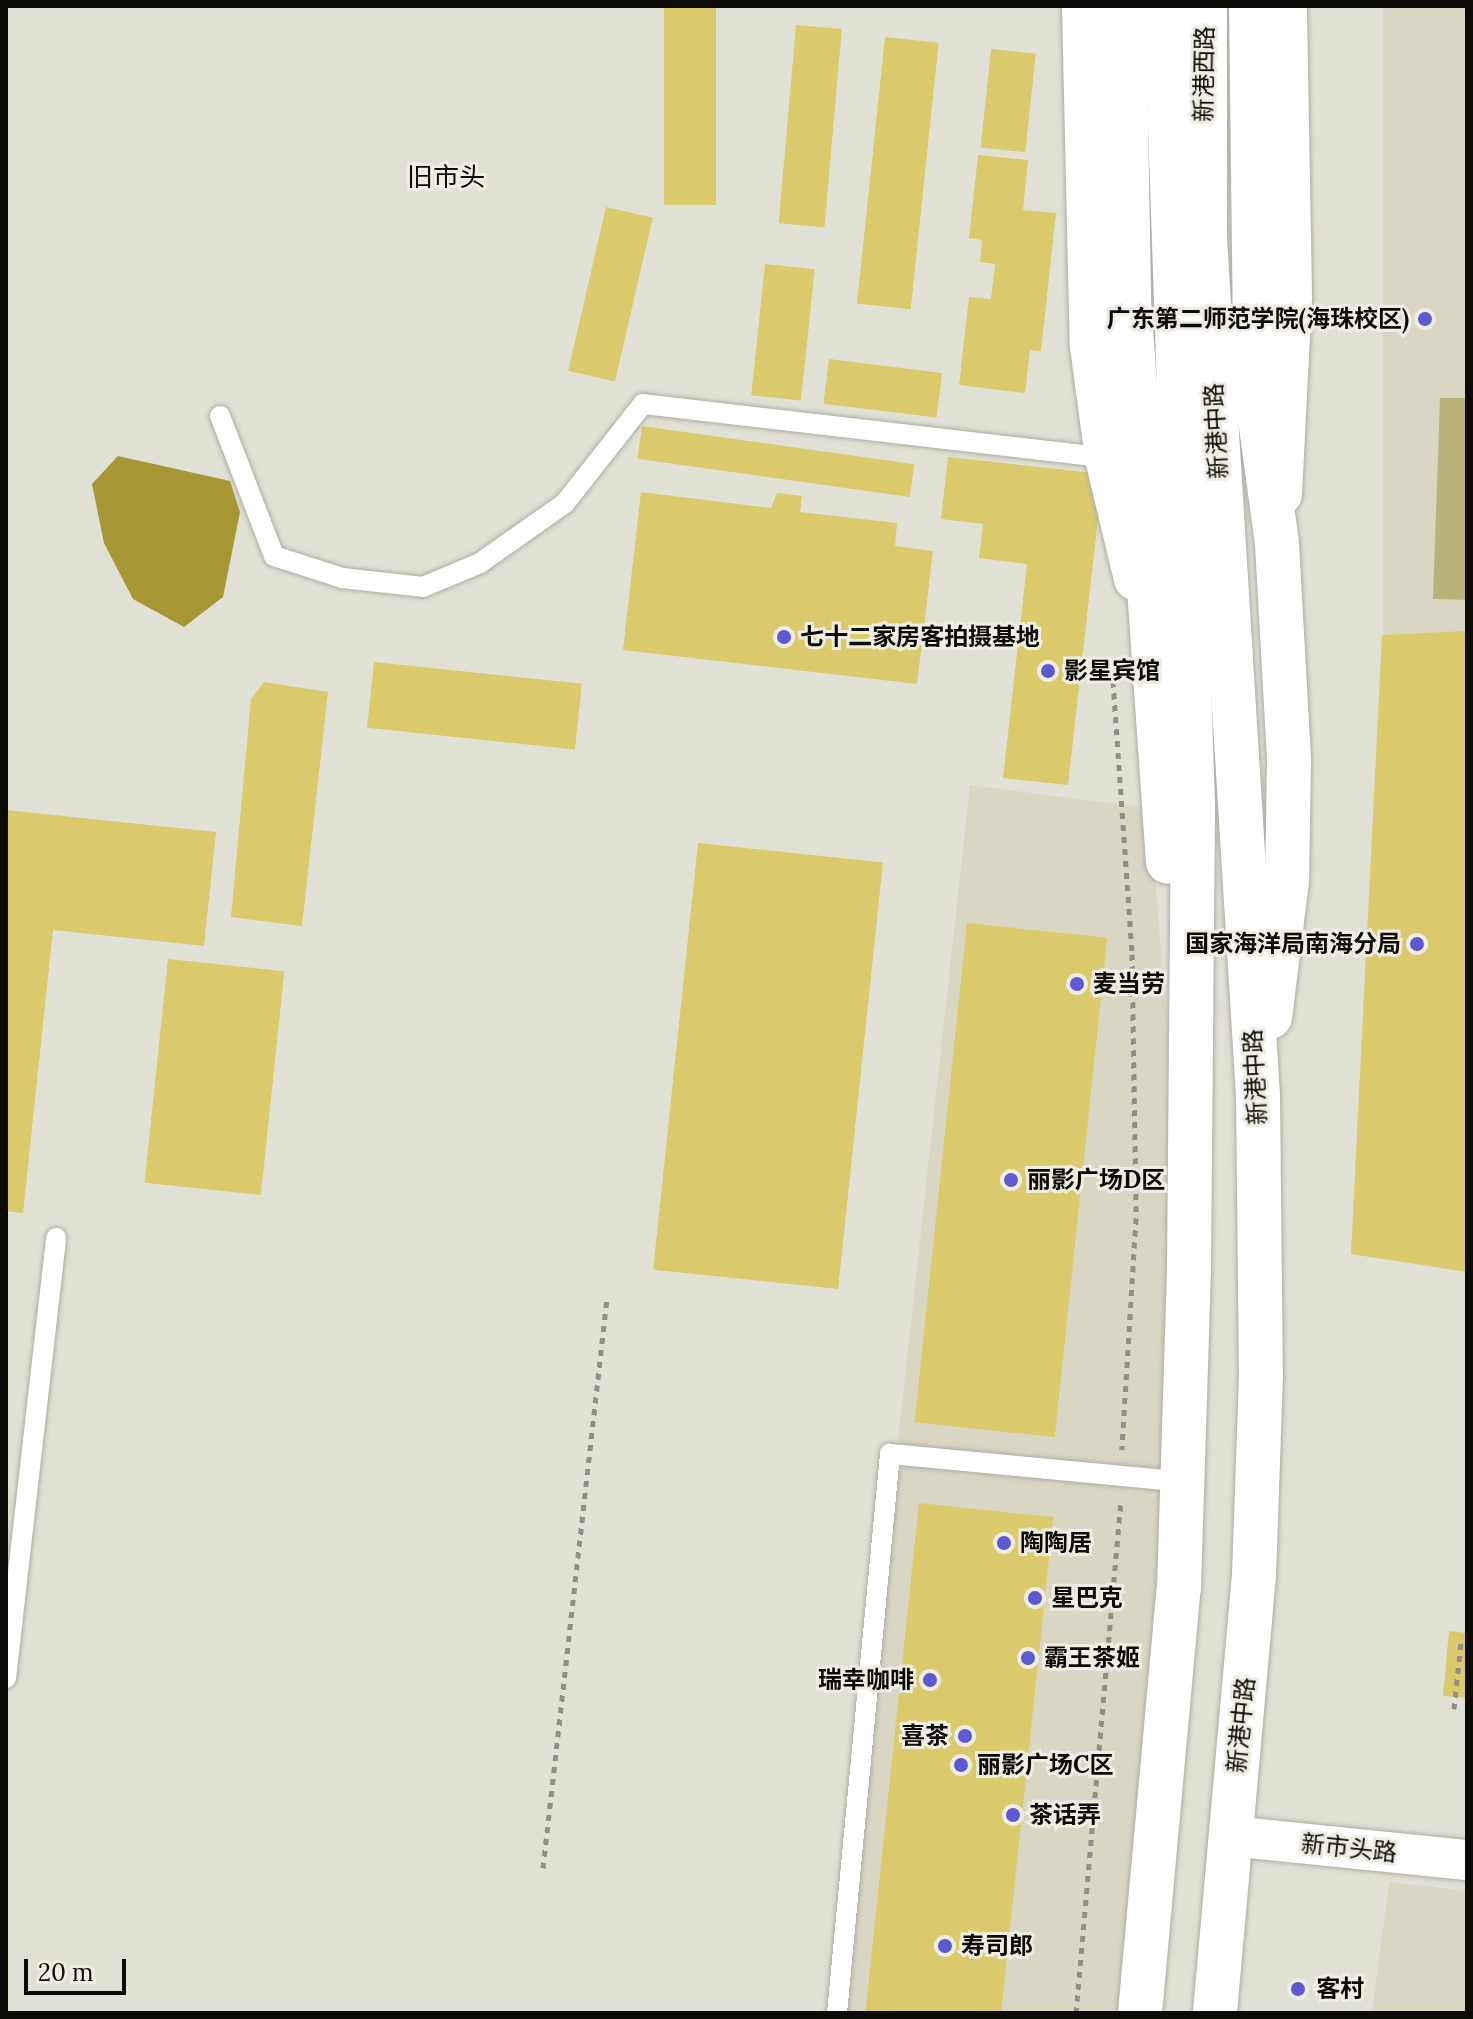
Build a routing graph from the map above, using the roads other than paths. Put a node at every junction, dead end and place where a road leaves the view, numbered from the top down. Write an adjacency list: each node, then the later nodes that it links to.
1 (1084, 6): 9 (main road)
2 (1124, 6): 11 (main road)
3 (1166, 6): 7 (main road, 新港西路)
4 (1205, 6): 7 (main road, 新港西路)
5 (1251, 6): 10 (main road)
6 (1285, 6): 10 (main road)
7 (1184, 141): 12 (main road, 新港中路); 13 (main road, 新港中路)
8 (220, 416): 9 (lane)
9 (1107, 458): 11 (main road)
10 (1277, 544): 13 (main road)
11 (1147, 623): 12 (main road)
12 (1187, 1087): 15 (main road, 新港中路)
13 (1258, 1095): 17 (main road, 新港中路)
14 (56, 1238): 16 (lane)
15 (1184, 1482): 19 (lane); 20 (main road, 新港中路)
16 (6, 1678)
17 (1230, 1836): 18 (street, 新市头路); 21 (main road, 新港中路)
18 (1467, 1860)
19 (837, 2013)
20 (1140, 2013)
21 (1215, 2013)

